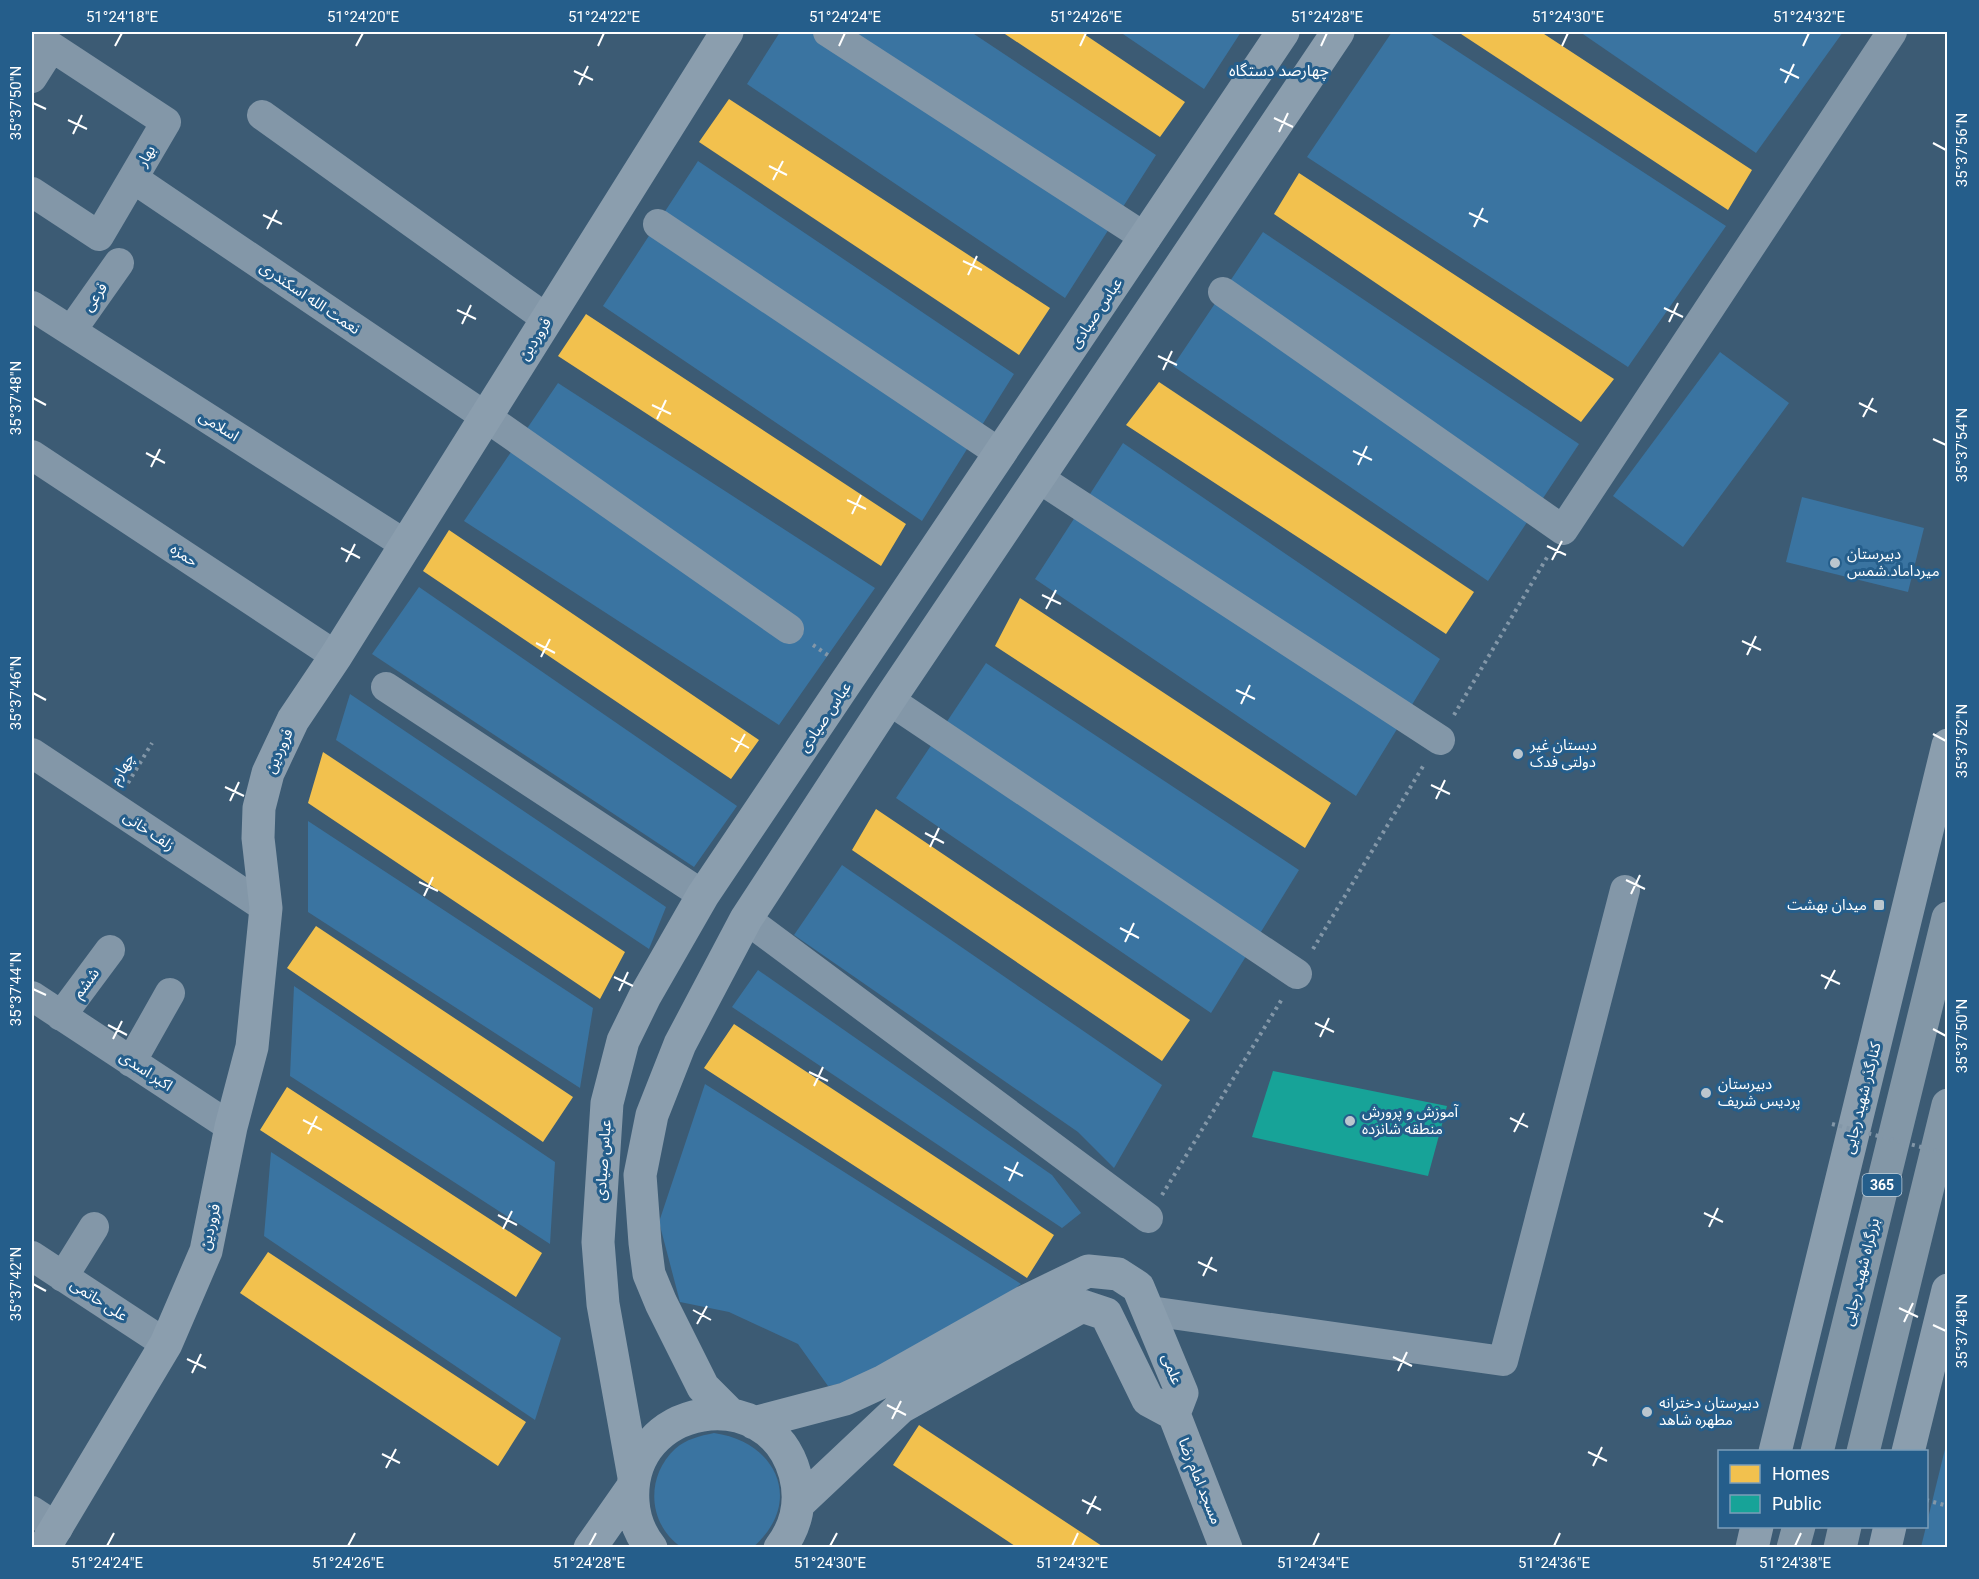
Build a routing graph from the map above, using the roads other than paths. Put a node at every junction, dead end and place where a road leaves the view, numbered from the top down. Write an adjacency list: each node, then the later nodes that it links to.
1 (727, 32): 16 (street, فروردین)
2 (828, 32): 12 (street)
3 (1338, 32): 21 (street)
4 (1892, 32): 14 (street)
5 (1274, 34): 12 (street, عباس صیادی)
6 (41, 41): 7 (street); 9 (street, بهار)
7 (32, 78)
8 (262, 115): 16 (street)
9 (134, 179): 10 (street, بهار); 18 (street, نعمت الله اسکندری)
10 (32, 192)
11 (658, 224): 19 (street)
12 (1146, 238): 19 (street, عباس صیادی)
13 (119, 263): 17 (street, فرعی)
14 (1223, 292)
15 (32, 306): 17 (street, اسلامی)
16 (547, 319): 18 (street, فروردین)
17 (70, 331): 22 (street, اسلامی)
18 (486, 417): 22 (street, فروردین); 23 (street, نعمت الله اسکندری)
19 (1001, 454): 31 (street, عباس صیادی)
20 (32, 455): 24 (street, حمزه)
21 (1040, 478): 26 (street); 27 (street)
22 (406, 545): 24 (street, فروردین)
23 (789, 629)
24 (336, 656): 32 (street, فروردین)
25 (386, 687): 31 (street)
26 (889, 700): 34 (street); 36 (street)
27 (1440, 740)
28 (1947, 745): 53 (street, کنارگذر شهید رجایی)
29 (32, 753): 32 (street, زلف خانی)
30 (1625, 890): 48 (street)
31 (703, 895): 57 (street, عباس صیادی)
32 (266, 908): 42 (street, فروردین)
33 (1947, 918): 54 (highway, بزرگراه شهید رجایی / 365)
34 (746, 919): 43 (street); 52 (street)
35 (110, 950): 39 (street, ششم)
36 (1297, 974)
37 (170, 993): 40 (street)
38 (32, 996): 39 (street, اکبر اسدی)
39 (61, 1016): 40 (street, اکبر اسدی)
40 (131, 1062): 42 (street, اکبر اسدی)
41 (1947, 1106): 55 (highway)
42 (231, 1127): 50 (street, فروردین)
43 (1148, 1218)
44 (94, 1227): 46 (street)
45 (32, 1256): 46 (street, علی حاتمی)
46 (63, 1276): 50 (street, علی حاتمی)
47 (1947, 1290): 56 (street)
48 (1144, 1299): 49 (street); 51 (street, علمی); 52 (street)
49 (1106, 1314): 51 (street, علمی); 63 (street)
50 (166, 1344): 62 (street, فروردین)
51 (1174, 1414): 66 (street, مسجد امام رضا)
52 (742, 1418): 57 (street); 63 (street)
53 (1776, 1450)
54 (1817, 1450)
55 (1863, 1450)
56 (1908, 1450)
57 (633, 1483): 64 (street); 65 (street, عباس صیادی)
58 (1757, 1528): 67 (street)
59 (1799, 1528): 68 (highway)
60 (1845, 1528): 69 (highway)
61 (1890, 1528): 70 (street)
62 (44, 1529)
63 (793, 1531)
64 (590, 1548)
65 (651, 1548)
66 (1226, 1548)
67 (1752, 1548)
68 (1794, 1548)
69 (1840, 1548)
70 (1885, 1548)

